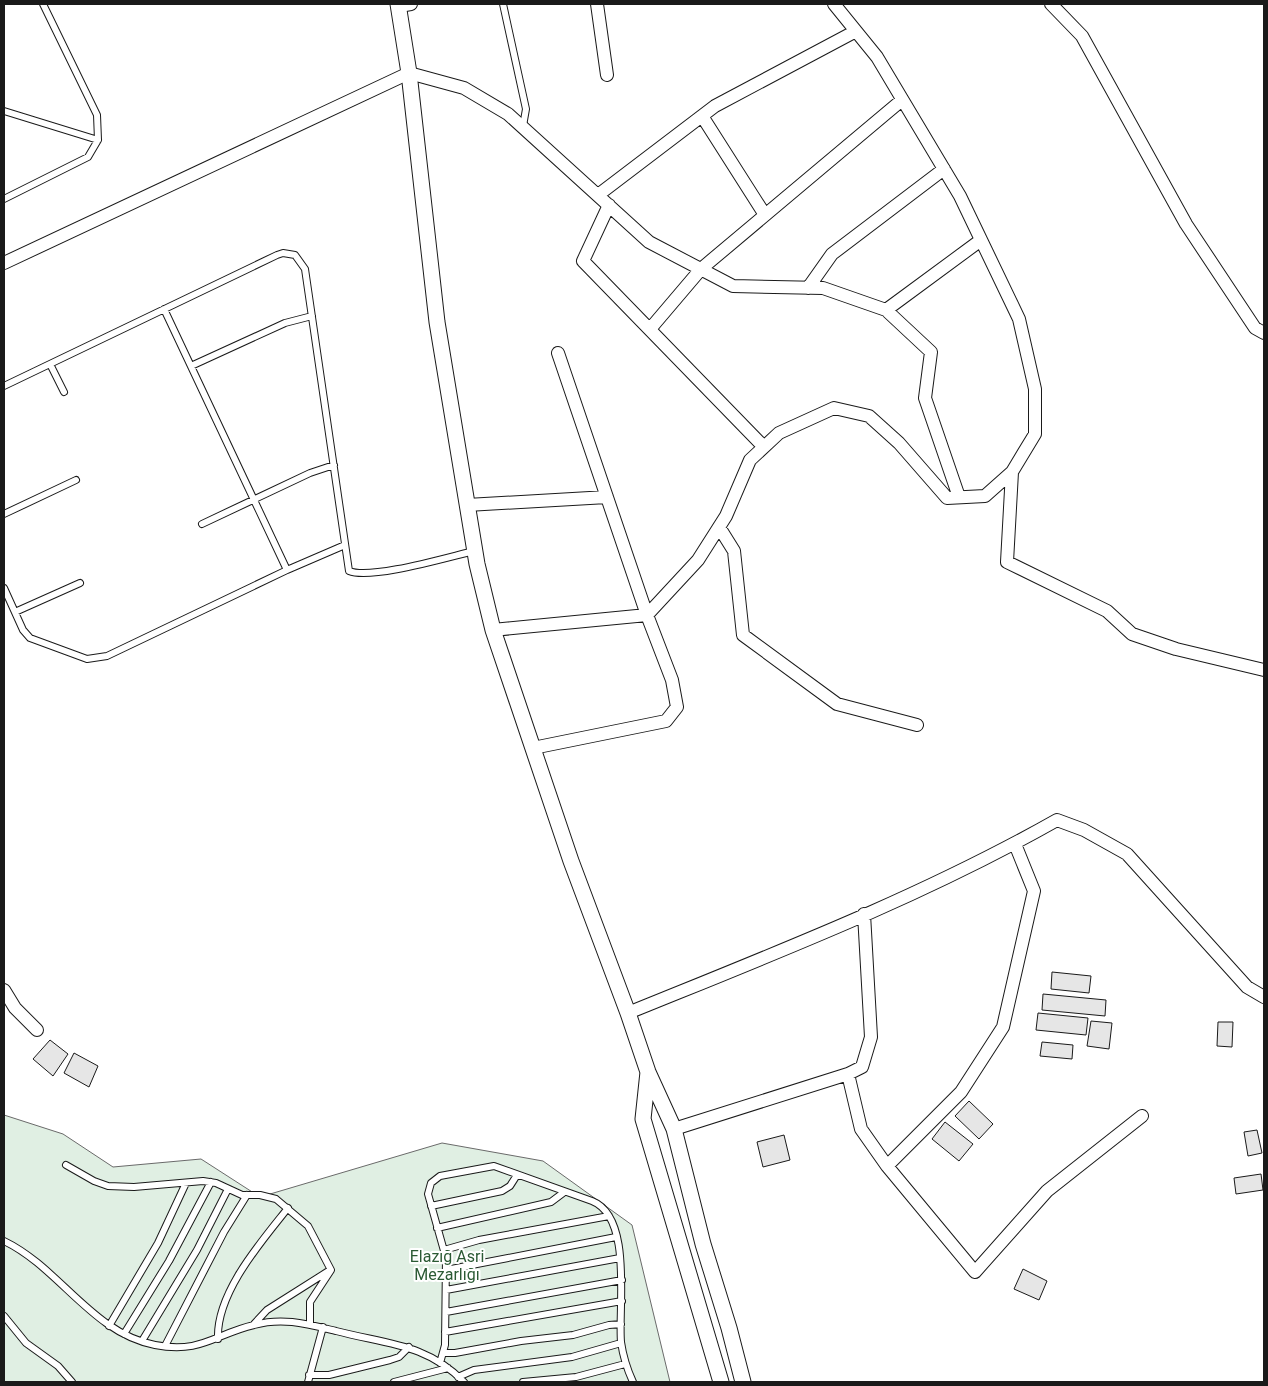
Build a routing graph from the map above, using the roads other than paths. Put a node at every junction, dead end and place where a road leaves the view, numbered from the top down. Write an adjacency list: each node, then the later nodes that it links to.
1 (43, 4): 14 (lane)
2 (403, 4): 8 (street)
3 (504, 4): 13 (lane)
4 (597, 4): 9 (street)
5 (834, 4): 7 (street)
6 (1051, 4): 28 (street)
7 (856, 31): 10 (street); 12 (street)
8 (409, 73): 13 (street); 21 (street); 41 (street)
9 (607, 75)
10 (902, 100): 15 (street); 19 (street)
11 (4, 111): 14 (lane)
12 (702, 116): 16 (street); 19 (street)
13 (523, 126): 16 (street)
14 (98, 140): 17 (lane)
15 (944, 169): 20 (street); 23 (street)
16 (598, 196): 18 (street)
17 (4, 199)
18 (609, 205): 22 (street); 27 (street)
19 (765, 215): 22 (street)
20 (981, 240): 25 (street); 36 (street)
21 (4, 263)
22 (701, 269): 23 (street); 27 (street)
23 (808, 288): 25 (street)
24 (164, 309): 26 (lane); 30 (lane); 31 (lane)
25 (886, 310): 39 (street)
26 (312, 316): 31 (lane); 35 (lane)
27 (650, 329): 34 (street)
28 (1264, 333)
29 (558, 353): 38 (street)
30 (50, 364): 32 (lane); 33 (lane)
31 (191, 366): 40 (lane)
32 (4, 386)
33 (64, 392)
34 (764, 447): 39 (street); 44 (street)
35 (334, 465): 40 (lane); 45 (lane)
36 (1012, 472): 39 (street); 53 (street)
37 (76, 480): 42 (lane)
38 (607, 497): 41 (street); 51 (street)
39 (960, 497)
40 (254, 499): 43 (lane); 47 (lane)
41 (467, 505): 46 (street)
42 (4, 514)
43 (202, 524)
44 (719, 527): 51 (street); 54 (street)
45 (345, 545): 46 (lane); 47 (lane)
46 (474, 550): 52 (street)
47 (287, 570): 50 (lane)
48 (80, 583): 50 (lane)
49 (4, 588): 50 (lane)
50 (15, 612)
51 (647, 615): 52 (street); 55 (street)
52 (493, 630): 55 (street)
53 (1264, 670)
54 (917, 725)
55 (533, 748): 60 (street)
56 (1014, 844): 57 (street); 59 (street); 67 (street)
57 (864, 914): 60 (street); 63 (street)
58 (4, 990): 61 (street)
59 (1264, 997)
60 (628, 1013): 62 (street)
61 (37, 1030)
62 (648, 1072): 65 (street); 112 (street)
63 (848, 1074): 65 (street); 67 (street)
64 (1142, 1116): 67 (street)
65 (674, 1129): 113 (street)
66 (66, 1165): 70 (lane)
67 (887, 1166)
68 (517, 1175): 72 (lane); 74 (lane); 74 (lane)
69 (211, 1182): 70 (lane); 71 (lane); 95 (lane)
70 (186, 1183): 92 (lane)
71 (228, 1188): 73 (lane); 97 (lane)
72 (563, 1193): 76 (lane); 77 (lane)
73 (247, 1195): 75 (lane); 99 (lane)
74 (431, 1206): 77 (lane)
75 (288, 1208): 82 (lane); 96 (lane)
76 (609, 1216): 78 (lane); 80 (lane)
77 (437, 1228): 80 (lane)
78 (616, 1237): 81 (lane); 83 (lane)
79 (4, 1241): 92 (lane)
80 (444, 1250): 83 (lane)
81 (620, 1258): 84 (lane); 85 (lane)
82 (331, 1270): 89 (lane); 91 (lane)
83 (446, 1270): 85 (lane)
84 (622, 1280): 86 (lane); 87 (lane)
85 (446, 1290): 87 (lane)
86 (622, 1301): 90 (lane); 94 (lane)
87 (446, 1312): 94 (lane)
88 (4, 1316): 107 (lane)
89 (310, 1323): 91 (lane); 93 (lane)
90 (621, 1324): 98 (lane); 101 (lane)
91 (253, 1325): 96 (lane)
92 (109, 1326): 95 (lane)
93 (323, 1327): 100 (lane); 106 (lane)
94 (446, 1332): 101 (lane)
95 (124, 1334): 97 (lane)
96 (218, 1339): 99 (lane)
97 (142, 1342): 99 (lane)
98 (621, 1343): 103 (lane); 105 (lane)
99 (165, 1346)
100 (409, 1347): 102 (lane); 106 (lane)
101 (443, 1353): 102 (lane)
102 (440, 1363): 104 (lane)
103 (625, 1364): 110 (lane); 111 (lane)
104 (448, 1368): 105 (lane); 108 (lane)
105 (458, 1377): 109 (lane)
106 (308, 1379)
107 (72, 1382)
108 (394, 1382)
109 (464, 1382)
110 (523, 1382)
111 (633, 1382)
112 (721, 1382)
113 (743, 1382)

